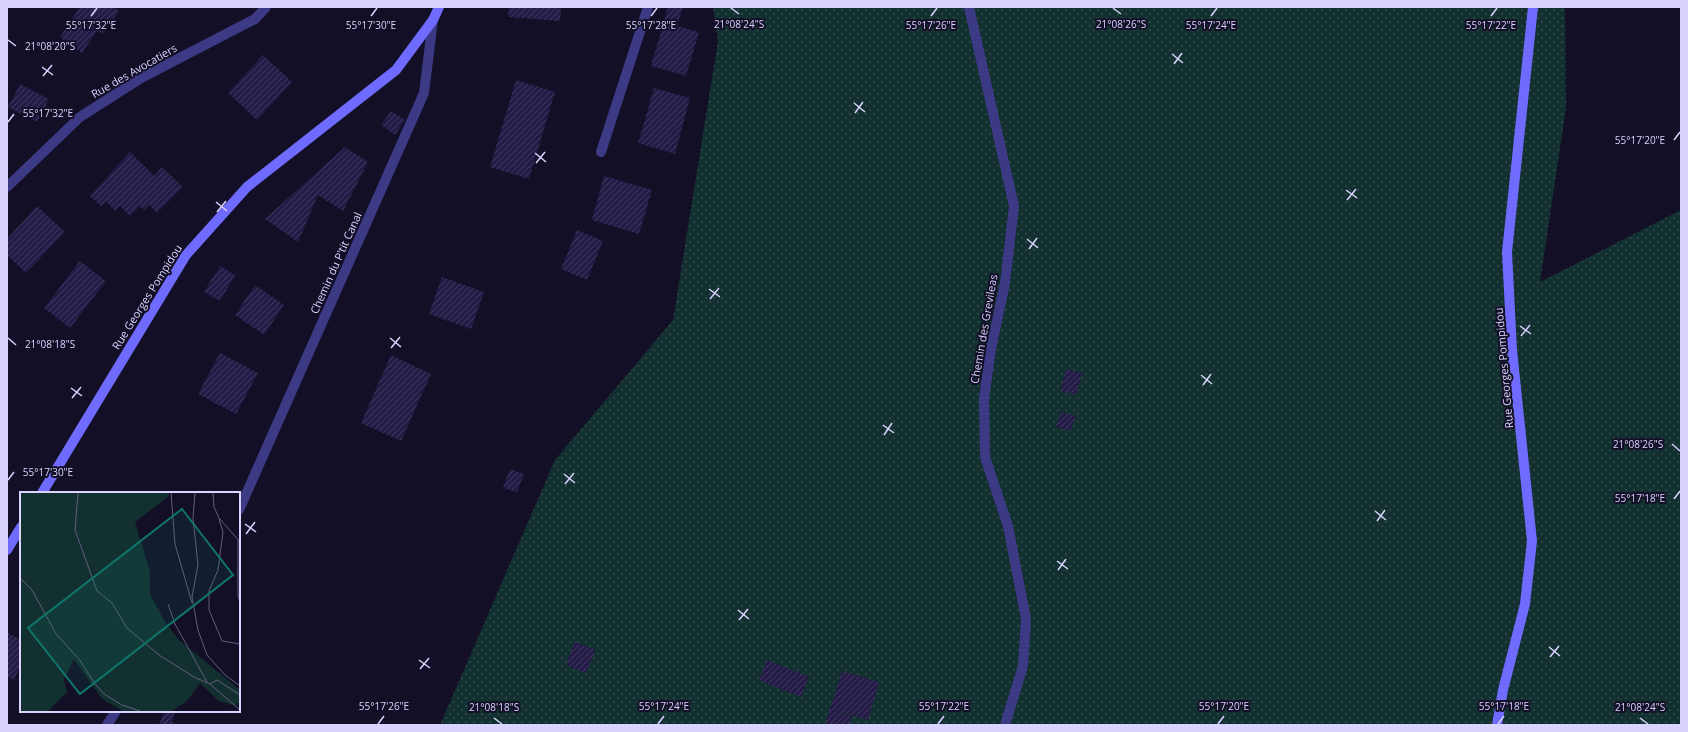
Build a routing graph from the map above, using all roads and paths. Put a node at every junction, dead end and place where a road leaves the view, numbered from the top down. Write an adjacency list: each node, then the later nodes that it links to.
1 (266, 7): 8 (street, Rue des Avocatiers)
2 (439, 7): 6 (main road, Rue Georges Pompidou)
3 (648, 7): 7 (street)
4 (970, 7): 15 (street, Chemin des Grevileas)
5 (1533, 7): 16 (main road, Rue Georges Pompidou)
6 (433, 20): 9 (main road, Rue Georges Pompidou); 10 (street, Chemin du P'tit Canal)
7 (601, 152)
8 (7, 187)
9 (43, 492)
10 (240, 508)
11 (20, 529): 12 (main road)
12 (7, 550)
13 (115, 712): 14 (street)
14 (107, 725)
15 (1005, 725)
16 (1497, 725)

